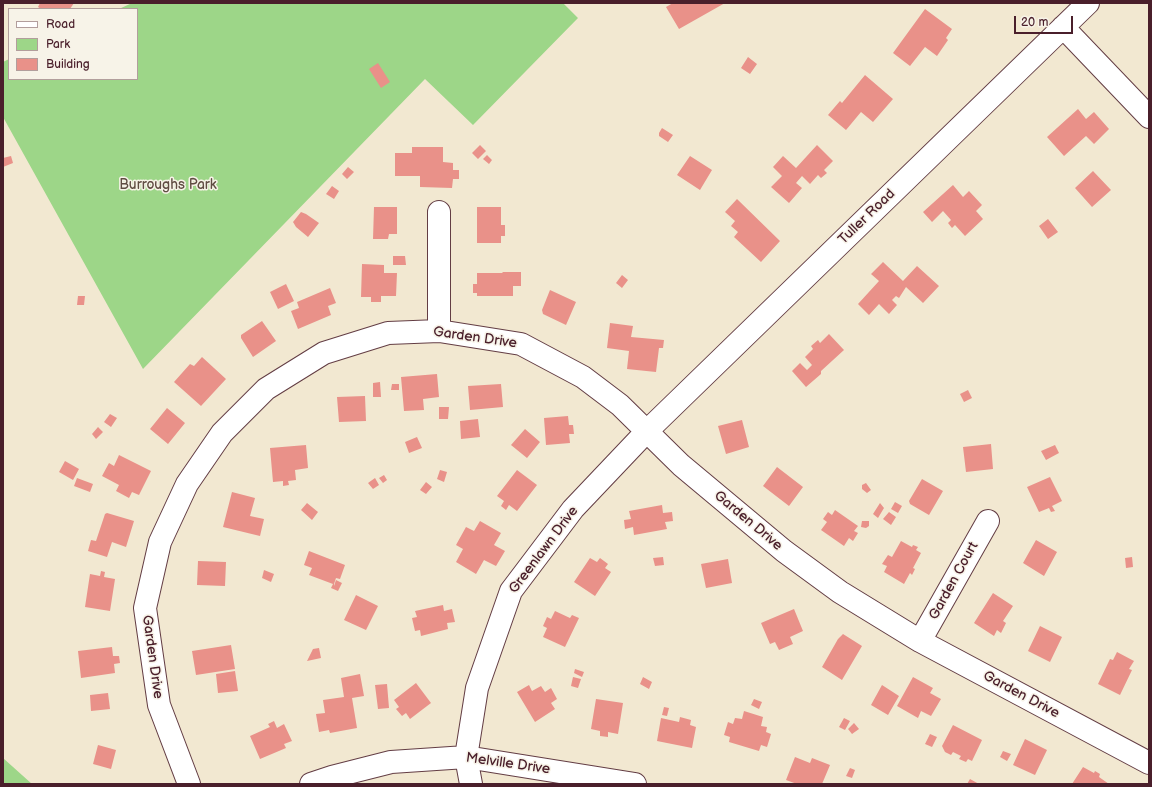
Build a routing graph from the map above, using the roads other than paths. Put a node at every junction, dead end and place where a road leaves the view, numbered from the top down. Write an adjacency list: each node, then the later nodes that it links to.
1 (1088, 3): 2 (street, Tuller Road)
2 (1063, 27): 3 (street); 6 (street, Tuller Road)
3 (1149, 117)
4 (439, 212): 5 (street)
5 (439, 330): 6 (street, Garden Drive); 11 (street, Garden Drive)
6 (647, 431): 8 (street, Garden Drive); 9 (street, Greenlawn Drive)
7 (988, 521): 8 (street, Garden Court)
8 (920, 641): 10 (street, Garden Drive)
9 (466, 757): 12 (street, Melville Drive); 13 (street, Greenlawn Drive); 14 (street, Melville Drive)
10 (1149, 763)
11 (190, 784)
12 (311, 784)
13 (471, 784)
14 (635, 784)

